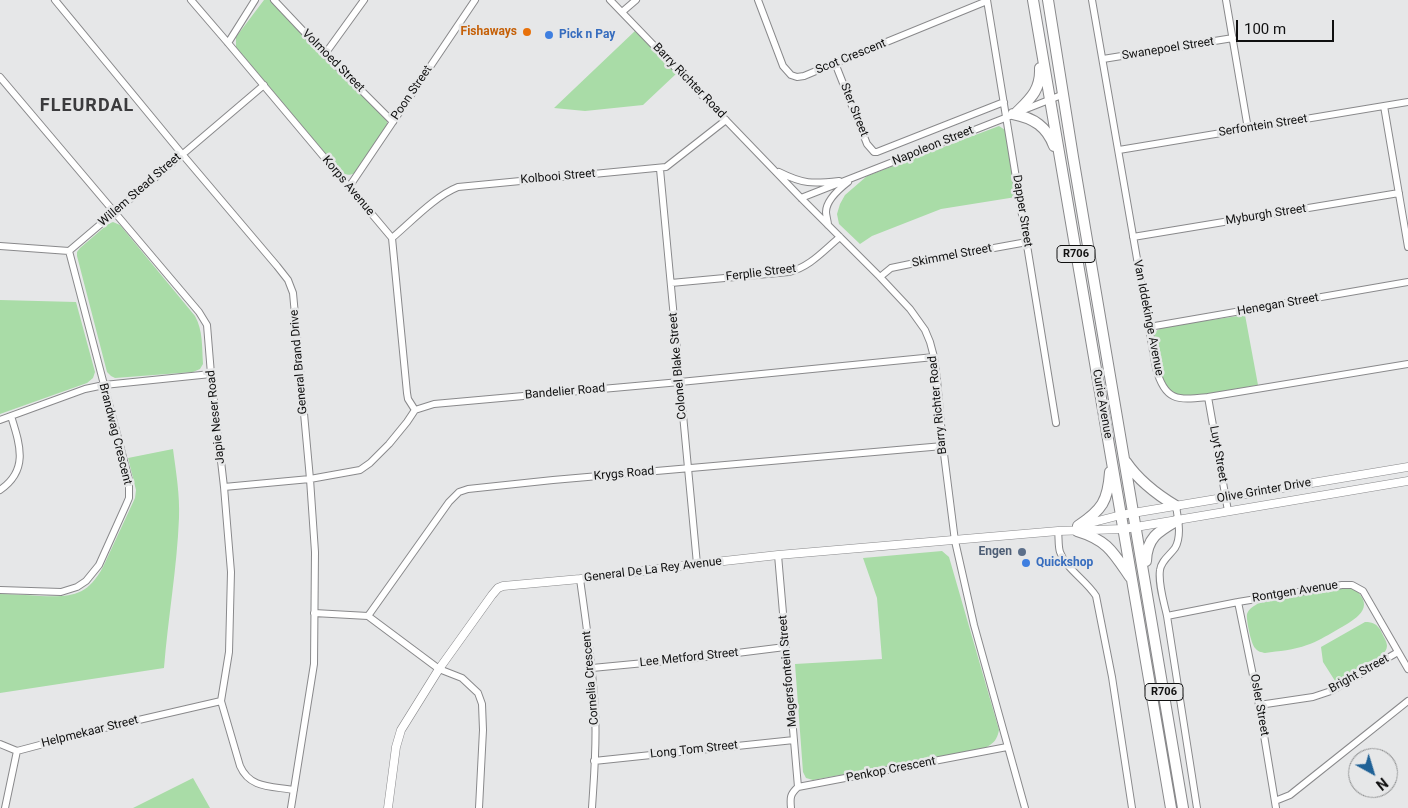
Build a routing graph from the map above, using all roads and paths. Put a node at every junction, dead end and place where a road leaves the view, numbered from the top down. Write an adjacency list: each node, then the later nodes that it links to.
1 (55, 0): 35 (street, General Brand Drive)
2 (191, 0): 18 (street, Korps Avenue)
3 (256, 0): 18 (street)
4 (274, 0): 19 (street, Volmoed Street)
5 (364, 0): 19 (street)
6 (475, 0): 31 (street, Poon Street)
7 (610, 0): 15 (street, Barry Richter Road)
8 (636, 0): 15 (street)
9 (758, 0): 21 (street, Scot Crescent)
10 (1033, 0): 16 (main road, Curie Avenue / R706)
11 (1048, 0): 24 (main road, Curie Avenue / R706)
12 (1092, 0): 20 (street, Van Iddekinge Avenue)
13 (1226, 0): 17 (street)
14 (987, 1): 21 (street, Scot Crescent); 26 (street, Dapper Street)
15 (622, 12): 30 (street, Barry Richter Road)
16 (1038, 32): 25 (main road, Curie Avenue / R706); 29 (main road)
17 (1233, 38): 20 (street, Swanepoel Street); 32 (street)
18 (228, 43): 23 (street, Korps Avenue)
19 (325, 54): 31 (street, Volmoed Street)
20 (1102, 59): 33 (street, Van Iddekinge Avenue)
21 (835, 63): 34 (street, Ster Street)
22 (0, 77): 44 (street, Japie Neser Road)
23 (264, 85): 35 (street, Willem Stead Street); 41 (street, Korps Avenue)
24 (1064, 94): 25 (street, Napoleon Street); 69 (main road, Curie Avenue / R706)
25 (1050, 99): 29 (street, Napoleon Street); 39 (main road, Curie Avenue / R706)
26 (1004, 102): 29 (street, Dapper Street); 34 (street, Napoleon Street)
27 (1408, 102): 28 (street, Serfontein Street)
28 (1384, 106): 32 (street, Serfontein Street); 42 (street)
29 (1012, 115): 38 (street, Napoleon Street); 39 (main road); 49 (street, Dapper Street)
30 (726, 120): 36 (street, Kolbooi Street); 37 (street, Barry Richter Road)
31 (393, 122): 41 (street, Poon Street)
32 (1248, 129): 33 (street, Serfontein Street)
33 (1119, 150): 47 (street, Van Iddekinge Avenue)
34 (878, 152)
35 (182, 154): 44 (street, Willem Stead Street); 72 (street, General Brand Drive)
36 (660, 168): 48 (street, Kolbooi Street); 55 (street, Colonel Blake Street)
37 (775, 170): 40 (street); 43 (street, Barry Richter Road)
38 (862, 174): 40 (street, Napoleon Street); 45 (street)
39 (1062, 174): 68 (main road, Curie Avenue / R706)
40 (849, 179): 43 (street, Napoleon Street)
41 (349, 187): 48 (street, Korps Avenue)
42 (1399, 193): 47 (street, Myburgh Street); 51 (street)
43 (801, 198): 45 (street, Barry Richter Road)
44 (115, 213): 52 (street, Willem Stead Street); 59 (street, Japie Neser Road)
45 (828, 225): 46 (street, Barry Richter Road)
46 (840, 237): 53 (street, Barry Richter Road); 55 (street, Ferplie Street)
47 (1133, 237): 56 (street, Van Iddekinge Avenue)
48 (392, 238): 63 (street)
49 (1027, 242): 53 (street, Skimmel Street); 66 (street, Dapper Street)
50 (0, 246): 52 (street)
51 (1408, 247)
52 (69, 251): 61 (street, Brandwag Crescent)
53 (880, 277): 57 (street, Barry Richter Road)
54 (1408, 282): 56 (street, Henegan Street)
55 (671, 283): 60 (street, Colonel Blake Street)
56 (1149, 327): 62 (street, Van Iddekinge Avenue)
57 (934, 356): 60 (street, Bandelier Road); 67 (street, Barry Richter Road)
58 (1408, 364): 62 (street, Van Iddekinge Avenue)
59 (211, 374): 61 (street); 74 (street, Japie Neser Road)
60 (680, 382): 63 (street, Bandelier Road); 71 (street, Colonel Blake Street)
61 (104, 385): 64 (street); 92 (street, Brandwag Crescent)
62 (1208, 397): 76 (street, Luyt Street)
63 (415, 410): 72 (street)
64 (12, 416): 65 (street); 75 (street)
65 (0, 420)
66 (1056, 422)
67 (943, 446): 71 (street, Krygs Road); 86 (street, Barry Richter Road)
68 (1111, 455): 80 (main road, Curie Avenue / R706); 83 (main road)
69 (1124, 459): 77 (main road); 79 (main road, Curie Avenue / R706)
70 (1408, 467): 76 (street, Olive Grinter Drive)
71 (688, 468): 88 (street, Colonel Blake Street); 95 (street, Krygs Road)
72 (310, 479): 74 (street); 94 (street, General Brand Drive)
73 (1408, 481): 78 (street, Olive Grinter Drive)
74 (224, 488): 102 (street, Japie Neser Road)
75 (0, 490)
76 (1225, 497): 77 (street, Olive Grinter Drive); 78 (street, Luyt Street)
77 (1176, 506): 79 (street, Olive Grinter Drive); 81 (street)
78 (1228, 511): 81 (street, Olive Grinter Drive)
79 (1134, 513): 80 (street, Olive Grinter Drive); 82 (main road, Curie Avenue / R706)
80 (1121, 515): 83 (street, General De La Rey Avenue); 84 (main road, Curie Avenue / R706)
81 (1178, 520): 82 (street, Olive Grinter Drive); 89 (main road); 96 (street)
82 (1136, 527): 84 (street, Olive Grinter Drive); 89 (main road, Curie Avenue / R706)
83 (1078, 528): 84 (street, General De La Rey Avenue); 85 (street, General De La Rey Avenue); 91 (main road)
84 (1124, 529): 91 (main road, Curie Avenue / R706)
85 (1058, 531): 86 (street, General De La Rey Avenue); 120 (street)
86 (955, 540): 87 (street, General De La Rey Avenue); 107 (street, Barry Richter Road)
87 (778, 556): 88 (street, General De La Rey Avenue); 97 (street, Magersfontein Street)
88 (697, 564): 90 (street, General De La Rey Avenue)
89 (1145, 576): 122 (main road, Curie Avenue / R706)
90 (580, 579): 99 (street, Cornelia Crescent); 100 (street, General De La Rey Avenue)
91 (1132, 580): 121 (main road, Curie Avenue / R706)
92 (0, 590)
93 (1238, 602): 96 (street, Rontgen Avenue); 98 (street, Rontgen Avenue); 104 (street, Osler Street)
94 (314, 613): 95 (street); 111 (street, General Brand Drive)
95 (368, 616): 100 (street)
96 (1167, 616): 123 (street)
97 (785, 647): 99 (street, Lee Metford Street); 105 (street, Magersfontein Street)
98 (1398, 652): 101 (street, Rontgen Avenue); 104 (street, Bright Street)
99 (592, 668): 109 (street, Cornelia Crescent)
100 (439, 669): 115 (street, General De La Rey Avenue); 116 (street)
101 (1408, 669)
102 (221, 701): 108 (street, Helpmekaar Street); 111 (street, Japie Neser Road)
103 (1408, 701): 112 (street)
104 (1259, 705): 112 (street, Osler Street)
105 (794, 740): 109 (street, Long Tom Street); 110 (street, Magersfontein Street)
106 (0, 744): 108 (street)
107 (1007, 747): 110 (street, Penkop Crescent); 119 (street, Barry Richter Road)
108 (17, 751): 113 (street)
109 (594, 760): 117 (street, Cornelia Crescent)
110 (798, 787): 118 (street)
111 (294, 790): 114 (street, General Brand Drive)
112 (1276, 804)
113 (5, 808)
114 (291, 808)
115 (388, 808)
116 (478, 808)
117 (592, 808)
118 (791, 808)
119 (1025, 808)
120 (1132, 808)
121 (1171, 808)
122 (1183, 808)
123 (1197, 808)

